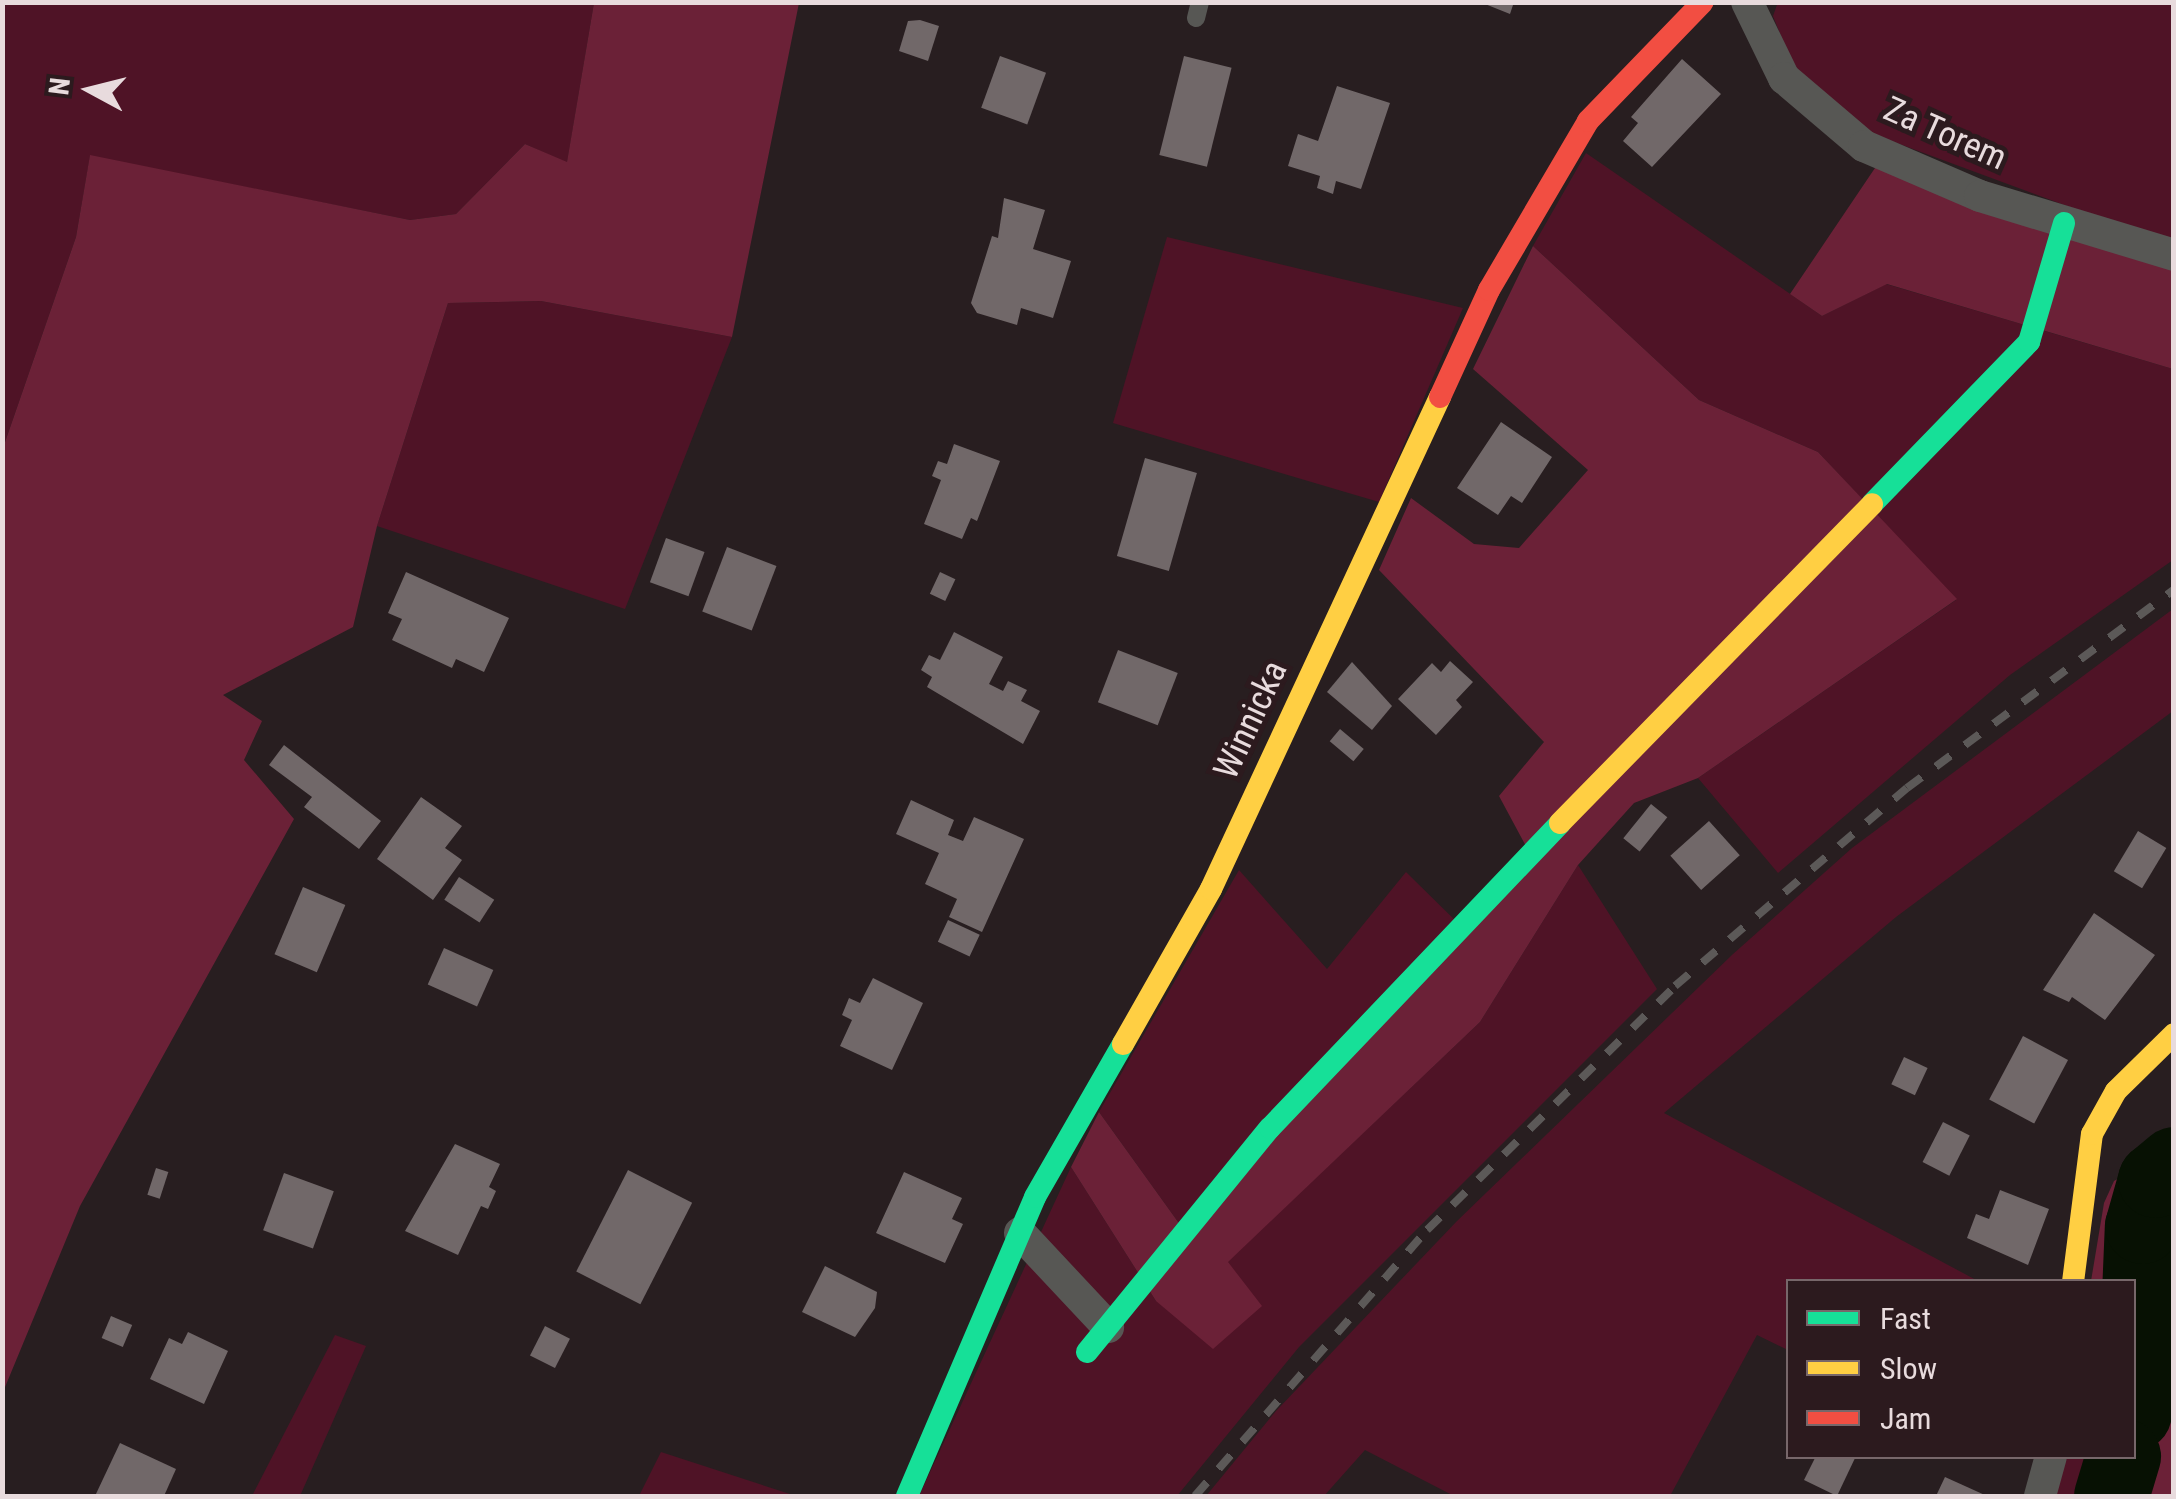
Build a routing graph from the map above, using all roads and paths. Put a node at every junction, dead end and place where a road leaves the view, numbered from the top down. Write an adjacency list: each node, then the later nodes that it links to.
1 (1703, 2): 6 (street, Winnicka)
2 (1747, 2): 3 (street, Za Torem)
3 (2064, 223): 4 (street, Za Torem); 8 (street)
4 (2174, 254)
5 (2174, 1034): 7 (street)
6 (1020, 1233): 8 (street); 11 (street, Winnicka)
7 (2073, 1279)
8 (1108, 1327): 9 (street)
9 (1086, 1352)
10 (2050, 1459): 12 (street)
11 (907, 1496)
12 (2040, 1496)

